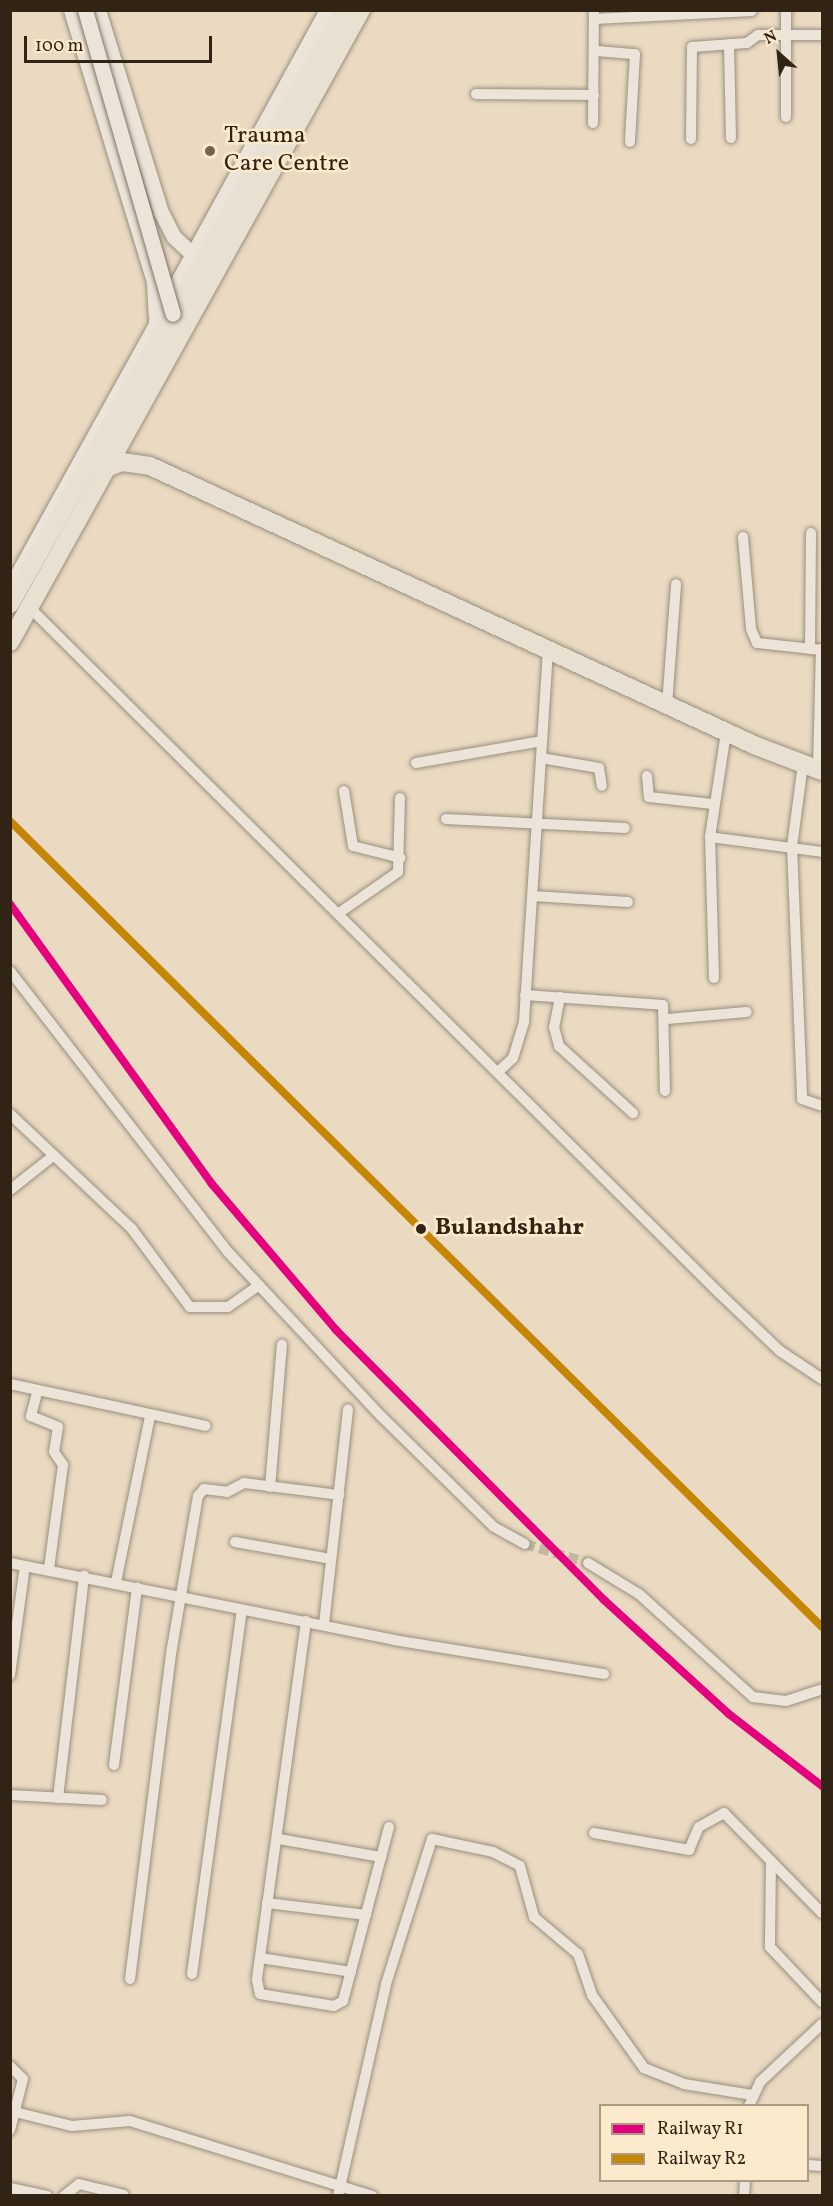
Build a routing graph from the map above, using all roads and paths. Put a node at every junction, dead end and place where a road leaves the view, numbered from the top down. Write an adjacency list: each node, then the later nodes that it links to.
1 (71, 10): 23 (street)
2 (85, 10): 22 (street, bridge)
3 (98, 10): 21 (street)
4 (327, 10): 21 (street)
5 (344, 10): 22 (main road)
6 (361, 10): 24 (main road)
7 (786, 10): 10 (street)
8 (752, 11): 9 (street)
9 (594, 15): 13 (street)
10 (787, 35): 11 (street); 12 (street); 16 (street)
11 (822, 35)
12 (729, 44): 18 (street); 19 (street)
13 (597, 51): 15 (street); 20 (street)
14 (476, 94): 15 (street)
15 (594, 95): 17 (street)
16 (786, 117)
17 (593, 123)
18 (731, 138)
19 (690, 139)
20 (630, 142)
21 (192, 254): 23 (street)
22 (173, 314): 30 (main road)
23 (156, 321): 28 (street)
24 (103, 470): 31 (main road); 33 (main road)
25 (811, 533): 27 (street)
26 (743, 537): 34 (street)
27 (817, 575): 34 (street)
28 (10, 584)
29 (676, 584): 36 (street)
30 (10, 604)
31 (29, 607): 32 (main road); 56 (street)
32 (10, 642)
33 (548, 648): 36 (main road); 38 (street)
34 (818, 649): 35 (street)
35 (821, 686): 41 (street)
36 (667, 705): 37 (main road)
37 (726, 732): 41 (main road); 46 (street)
38 (542, 741): 39 (street); 40 (street)
39 (541, 758): 43 (street); 48 (street)
40 (416, 763)
41 (815, 768): 51 (street)
42 (646, 776): 46 (street)
43 (602, 786)
44 (344, 791): 53 (street)
45 (400, 798): 53 (street)
46 (713, 804): 50 (street)
47 (446, 819): 48 (street)
48 (537, 825): 49 (street); 54 (street)
49 (625, 828)
50 (710, 837): 51 (street); 58 (street)
51 (792, 846): 52 (street); 65 (street)
52 (822, 852)
53 (401, 858): 56 (street)
54 (533, 896): 55 (street); 59 (street)
55 (628, 902)
56 (339, 913): 63 (street)
57 (10, 971): 70 (street)
58 (714, 978)
59 (525, 995): 60 (street); 63 (street)
60 (560, 997): 62 (street); 66 (street)
61 (747, 1012): 62 (street)
62 (667, 1019): 64 (street)
63 (499, 1071): 72 (street)
64 (665, 1090)
65 (822, 1106)
66 (633, 1113)
67 (10, 1114): 68 (street)
68 (53, 1156): 69 (street); 70 (street)
69 (10, 1190)
70 (259, 1285): 81 (street)
71 (282, 1345): 78 (street)
72 (822, 1379)
73 (10, 1384): 74 (street)
74 (37, 1393): 76 (street); 86 (street)
75 (348, 1409): 79 (street)
76 (150, 1416): 77 (street); 88 (street)
77 (206, 1426)
78 (270, 1487): 79 (street); 90 (street)
79 (339, 1494): 82 (street)
80 (235, 1542): 82 (street)
81 (525, 1544)
82 (331, 1559): 93 (street)
83 (10, 1563): 85 (street)
84 (588, 1563): 96 (street)
85 (26, 1566): 86 (street); 95 (street)
86 (49, 1569): 87 (street)
87 (84, 1576): 88 (street); 99 (street)
88 (116, 1582): 89 (street)
89 (137, 1587): 90 (street); 97 (street)
90 (182, 1596): 91 (street); 112 (street)
91 (242, 1610): 92 (street); 111 (street)
92 (306, 1621): 93 (street); 103 (street)
93 (324, 1624): 94 (street)
94 (604, 1674)
95 (10, 1676)
96 (822, 1689)
97 (114, 1765)
98 (10, 1795): 99 (street)
99 (58, 1798): 100 (street)
100 (102, 1800)
101 (389, 1827): 104 (street)
102 (594, 1833): 105 (street)
103 (279, 1839): 104 (street); 106 (street)
104 (381, 1857): 108 (street)
105 (771, 1861): 107 (street); 113 (street)
106 (267, 1903): 108 (street); 109 (street)
107 (822, 1913)
108 (366, 1915): 110 (street)
109 (260, 1958): 110 (street); 110 (street)
110 (351, 1972)
111 (192, 1974)
112 (130, 1979)
113 (822, 2002)
114 (822, 2024): 116 (street)
115 (10, 2066): 117 (street)
116 (751, 2100): 119 (street)
117 (15, 2112): 118 (street); 119 (street)
118 (10, 2130)
119 (340, 2184): 124 (street); 125 (street)
120 (10, 2188): 122 (street)
121 (124, 2195): 123 (street)
122 (47, 2196)
123 (64, 2196)
124 (338, 2196)
125 (373, 2196)

